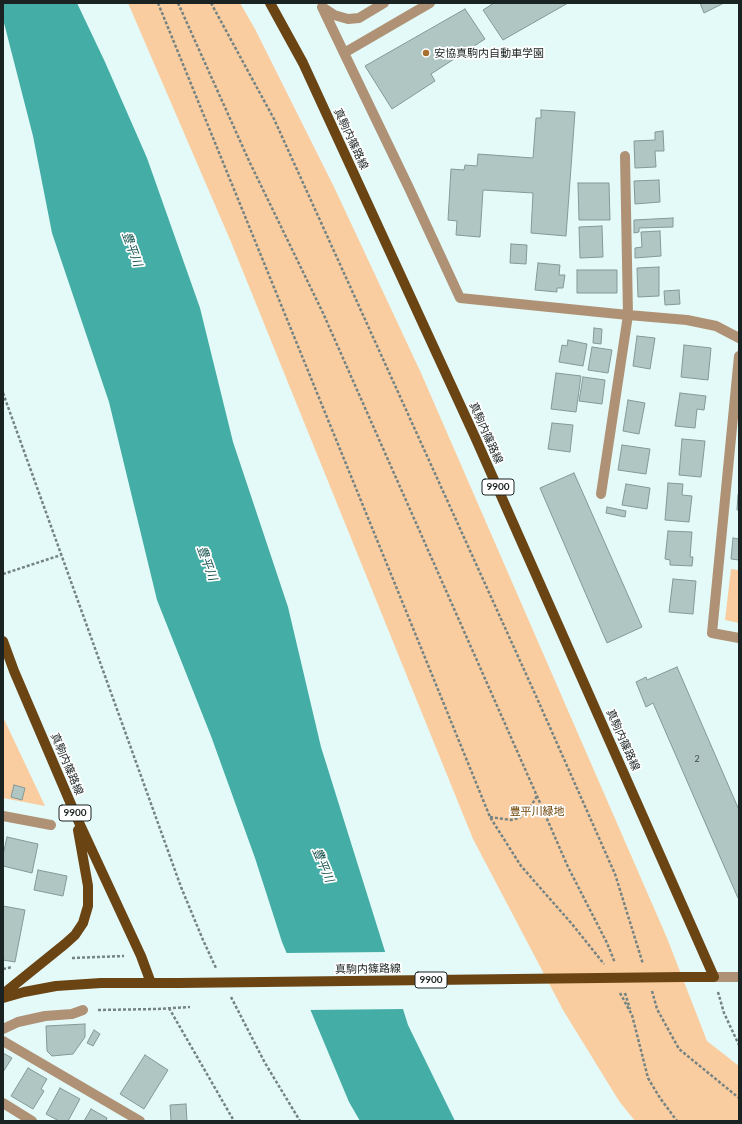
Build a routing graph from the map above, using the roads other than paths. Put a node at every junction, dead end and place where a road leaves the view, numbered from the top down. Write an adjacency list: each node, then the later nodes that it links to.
1 (270, 3): 16 (main road, 真駒内篠路線 / 9900)
2 (430, 3): 5 (street)
3 (379, 4): 4 (street)
4 (320, 5): 5 (street)
5 (344, 53): 7 (street)
6 (625, 156): 7 (street)
7 (628, 315): 8 (street); 10 (street)
8 (739, 338)
9 (739, 356): 11 (street)
10 (601, 494)
11 (739, 638)
12 (3, 641): 14 (main road, 真駒内篠路線 / 9900)
13 (3, 816): 15 (street)
14 (76, 816): 18 (main road, 真駒内篠路線 / 9900); 19 (main road)
15 (51, 825)
16 (714, 977): 17 (street); 18 (main road, 真駒内篠路線 / 9900, bridge)
17 (739, 977)
18 (151, 983): 20 (main road, 真駒内篠路線 / 9900)
19 (3, 994)
20 (3, 998)
21 (83, 1010): 22 (street)
22 (3, 1029)
23 (3, 1041): 26 (street)
24 (3, 1103): 25 (street)
25 (32, 1121)
26 (140, 1121)

